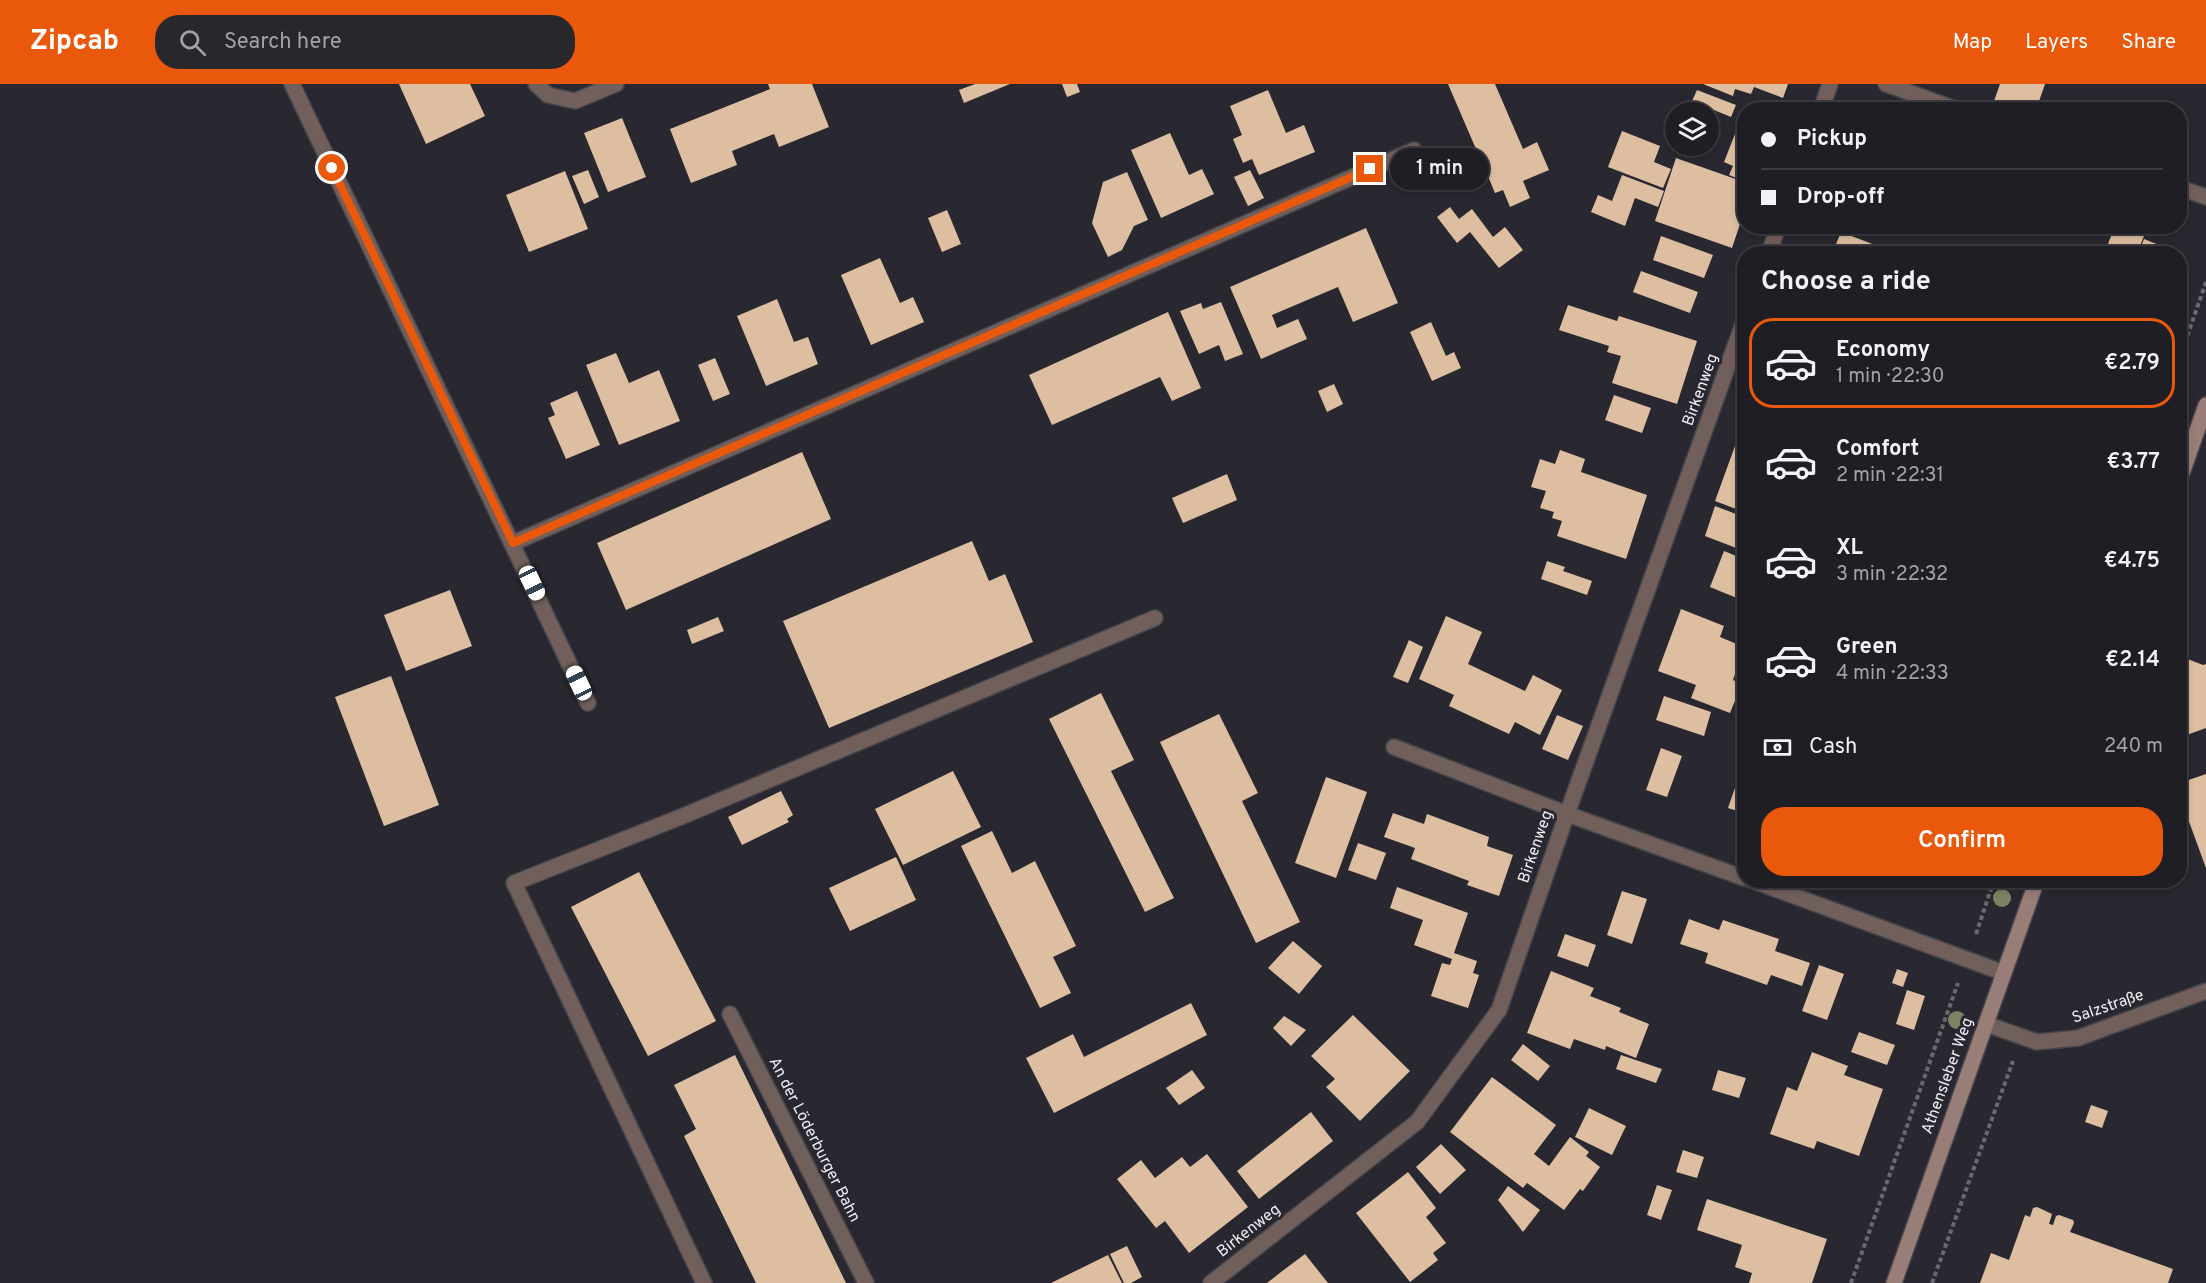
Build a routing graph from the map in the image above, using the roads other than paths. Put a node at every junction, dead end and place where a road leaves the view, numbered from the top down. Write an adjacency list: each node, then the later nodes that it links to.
1 (292, 84): 14 (street)
2 (536, 84): 3 (street)
3 (616, 84)
4 (1830, 84): 6 (street)
5 (1886, 84): 7 (street)
6 (1824, 102)
7 (1936, 102)
8 (1414, 150): 14 (street)
9 (2187, 190): 10 (street)
10 (2206, 197)
11 (1737, 340): 18 (street, Birkenweg)
12 (2206, 405): 13 (main road)
13 (2187, 459)
14 (513, 543): 16 (street)
15 (1155, 618): 26 (street)
16 (588, 703)
17 (1394, 747): 18 (street)
18 (1567, 813): 19 (street); 28 (street, Birkenweg)
19 (1737, 875)
20 (1773, 888): 22 (street)
21 (2034, 888): 22 (main road, Athensleber Weg)
22 (2004, 973): 25 (main road, Athensleber Weg)
23 (2206, 991): 25 (street, Salzstraße)
24 (730, 1014): 27 (street, An der Löderburger Bahn)
25 (1986, 1023): 29 (main road, Athensleber Weg)
26 (704, 1283)
27 (866, 1283)
28 (1211, 1283)
29 (1894, 1283)

